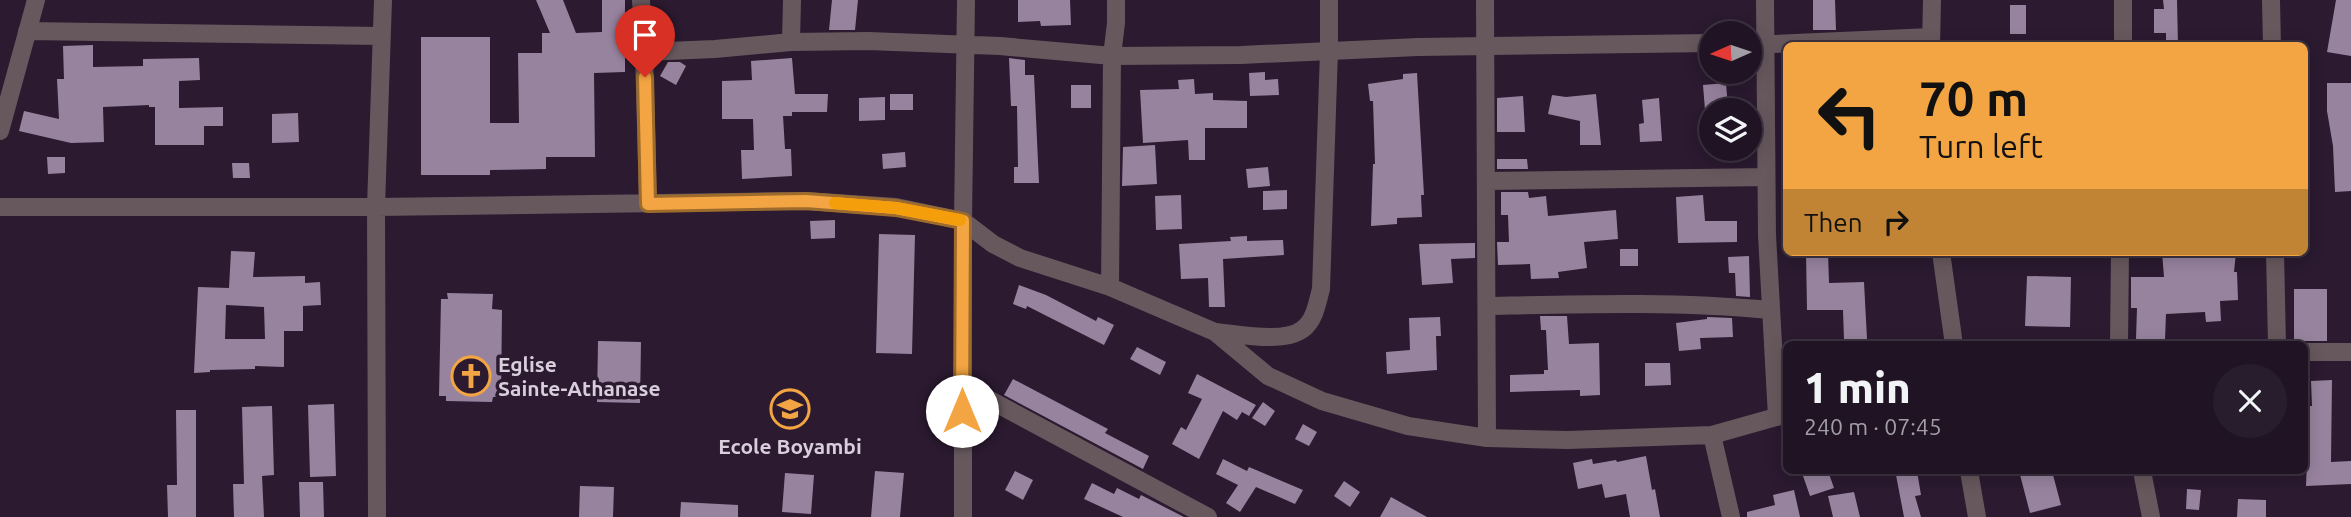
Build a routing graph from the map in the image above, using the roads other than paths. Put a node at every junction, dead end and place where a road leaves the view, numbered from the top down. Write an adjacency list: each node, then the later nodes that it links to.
1 (36, 0): 14 (street)
2 (383, 0): 15 (street)
3 (641, 0): 27 (street)
4 (792, 0): 17 (street)
5 (966, 0): 22 (street)
6 (1116, 0): 28 (street)
7 (1329, 0): 26 (street)
8 (1485, 0): 25 (street)
9 (1765, 0): 13 (street)
10 (1932, 0): 16 (street)
11 (2123, 0): 19 (street)
12 (2271, 0): 20 (street)
13 (1761, 21)
14 (27, 31): 15 (street); 30 (street)
15 (381, 36): 35 (street)
16 (1931, 41): 18 (street)
17 (792, 42): 22 (street); 27 (street)
18 (1888, 42)
19 (2123, 42)
20 (2272, 42)
21 (1699, 43): 25 (street)
22 (965, 44): 28 (street); 36 (street)
23 (1783, 44): 24 (street)
24 (1762, 45)
25 (1486, 46): 26 (street); 32 (street)
26 (1329, 51): 28 (street); 43 (street)
27 (644, 52): 33 (street)
28 (1112, 55): 40 (street)
29 (1760, 84): 31 (street)
30 (0, 131)
31 (1766, 177): 32 (street); 42 (street)
32 (1487, 181): 41 (street)
33 (648, 204): 35 (street); 36 (street)
34 (0, 207): 35 (street)
35 (376, 207): 55 (street)
36 (963, 221): 40 (street); 49 (street)
37 (1942, 256): 44 (street)
38 (2120, 256): 45 (street)
39 (2276, 256): 46 (street)
40 (1110, 286): 43 (street)
41 (1488, 306): 42 (street); 52 (street)
42 (1770, 310): 50 (street)
43 (1215, 332): 52 (street)
44 (1953, 341)
45 (2119, 341)
46 (2277, 341)
47 (2308, 352): 48 (street)
48 (2351, 352)
49 (962, 385): 56 (street); 57 (street)
50 (1782, 416): 51 (street)
51 (1712, 435): 52 (street); 58 (street)
52 (1487, 438)
53 (1970, 474): 59 (street)
54 (2143, 474): 60 (street)
55 (377, 517)
56 (963, 517)
57 (1208, 517)
58 (1731, 517)
59 (1977, 517)
60 (2151, 517)

